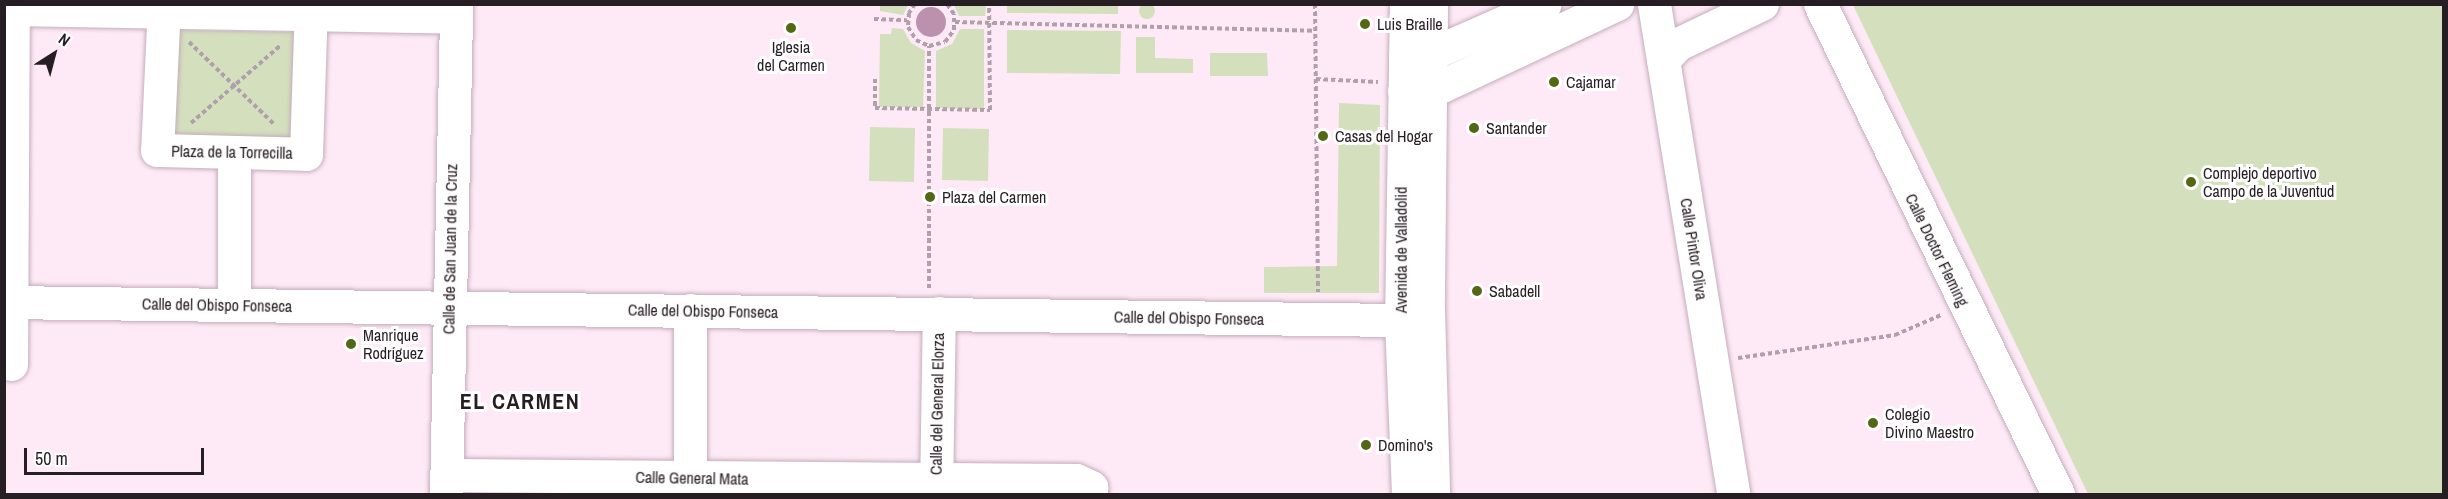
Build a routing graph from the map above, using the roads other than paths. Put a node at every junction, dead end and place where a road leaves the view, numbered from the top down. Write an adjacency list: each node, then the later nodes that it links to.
1 (1406, 4): 13 (street, Avenida de Valladolid)
2 (1431, 4): 13 (street, Avenida de Valladolid)
3 (1545, 4): 13 (street)
4 (1617, 4): 13 (street)
5 (1654, 4): 12 (street, Calle Pintor Oliva)
6 (1762, 4): 12 (street)
7 (1820, 4): 29 (street, Calle Doctor Fleming)
8 (12, 7): 10 (street); 15 (street)
9 (456, 11): 11 (street); 17 (street, Calle de San Juan de la Cruz)
10 (164, 15): 11 (street); 14 (street, Plaza de la Torrecilla)
11 (311, 16): 14 (street, Plaza de la Torrecilla)
12 (1663, 60): 28 (street, Calle Pintor Oliva)
13 (1415, 75): 20 (street, Avenida de Valladolid); 27 (street, Avenida de Valladolid)
14 (234, 153): 16 (street)
15 (8, 302): 16 (street, Calle del Obispo Fonseca); 21 (street)
16 (234, 305): 17 (street, Calle del Obispo Fonseca)
17 (449, 307): 18 (street, Calle del Obispo Fonseca); 22 (street, Calle de San Juan de la Cruz)
18 (690, 310): 19 (street, Calle del Obispo Fonseca); 23 (street)
19 (934, 313): 20 (street, Calle del Obispo Fonseca); 24 (street, Calle del General Elorza)
20 (1401, 320): 26 (street, Avenida de Valladolid)
21 (11, 364)
22 (447, 485): 23 (street, Calle General Mata)
23 (690, 487): 24 (street, Calle General Mata)
24 (936, 487): 25 (street, Calle General Mata)
25 (1091, 495)
26 (1408, 495)
27 (1433, 495)
28 (1733, 495)
29 (2058, 495)

